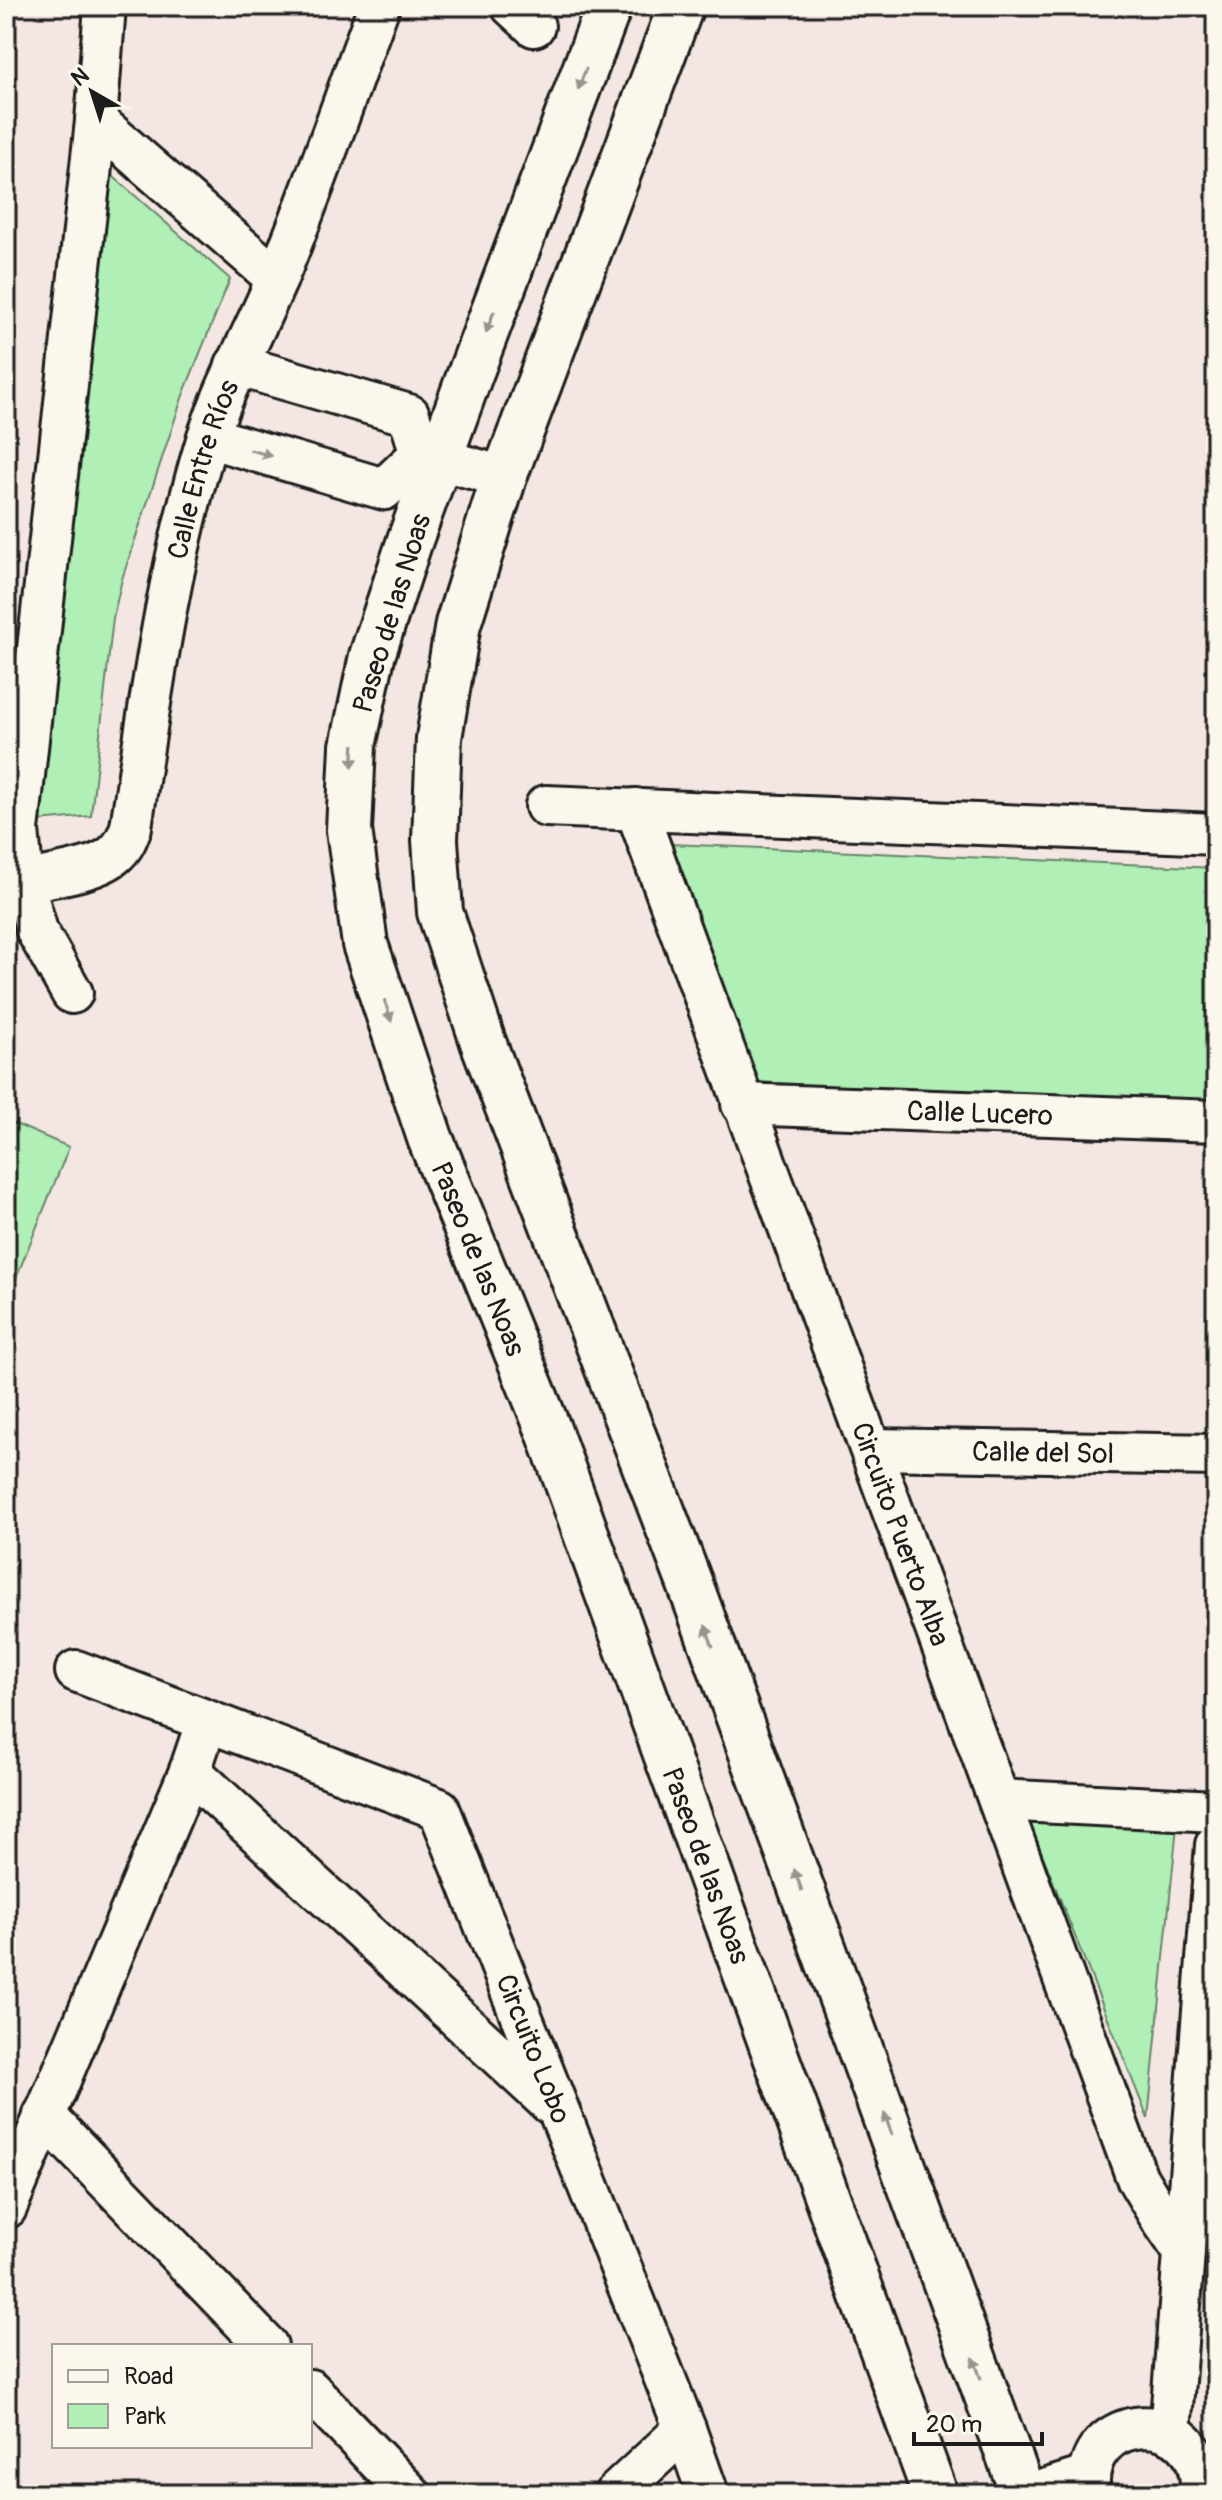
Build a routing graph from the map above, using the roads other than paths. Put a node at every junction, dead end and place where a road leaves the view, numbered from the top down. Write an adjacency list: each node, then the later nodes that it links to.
1 (105, 6): 5 (street)
2 (379, 6): 6 (street, Calle Entre Ríos)
3 (609, 6): 8 (street, Paseo de las Noas, one-way to 8)
4 (681, 6): 12 (street)
5 (96, 121): 6 (street); 18 (street)
6 (277, 279): 7 (street, Calle Entre Ríos)
7 (236, 365): 9 (street); 10 (street, Calle Entre Ríos)
8 (469, 377): 9 (street); 11 (street, Paseo de las Noas)
9 (409, 415): 11 (street)
10 (208, 437): 13 (street, one-way to 13); 18 (street, Calle Entre Ríos)
11 (430, 456): 12 (street); 13 (street); 14 (street, Paseo de las Noas)
12 (504, 477): 43 (street, one-way to 12)
13 (384, 489): 14 (street)
14 (410, 540): 42 (street, Paseo de las Noas, one-way to 42)
15 (546, 806): 16 (street)
16 (636, 809): 17 (street); 20 (street, Circuito Puerto Alba)
17 (1216, 834)
18 (23, 882): 19 (street)
19 (72, 993)
20 (742, 1104): 21 (street, Calle Lucero); 22 (street, Circuito Puerto Alba)
21 (1216, 1121)
22 (871, 1449): 23 (street, Calle del Sol); 27 (street, Circuito Puerto Alba)
23 (1216, 1455)
24 (76, 1671): 25 (street, Circuito Lobo)
25 (207, 1721): 26 (street); 30 (street, Circuito Lobo)
26 (190, 1771): 30 (street); 31 (street)
27 (999, 1800): 28 (street); 33 (street, Circuito Puerto Alba)
28 (1216, 1811)
29 (1216, 1845): 33 (street)
30 (560, 2112): 36 (street, Circuito Lobo)
31 (44, 2115): 32 (street); 34 (street)
32 (6, 2208)
33 (1184, 2252): 37 (street)
34 (265, 2344)
35 (312, 2392): 39 (street)
36 (685, 2429): 40 (street); 41 (street, Circuito Lobo)
37 (1170, 2432): 38 (street); 45 (street)
38 (1090, 2485): 44 (street)
39 (410, 2494)
40 (615, 2494)
41 (708, 2494)
42 (935, 2494)
43 (1023, 2494)
44 (1032, 2494)
45 (1201, 2494)

